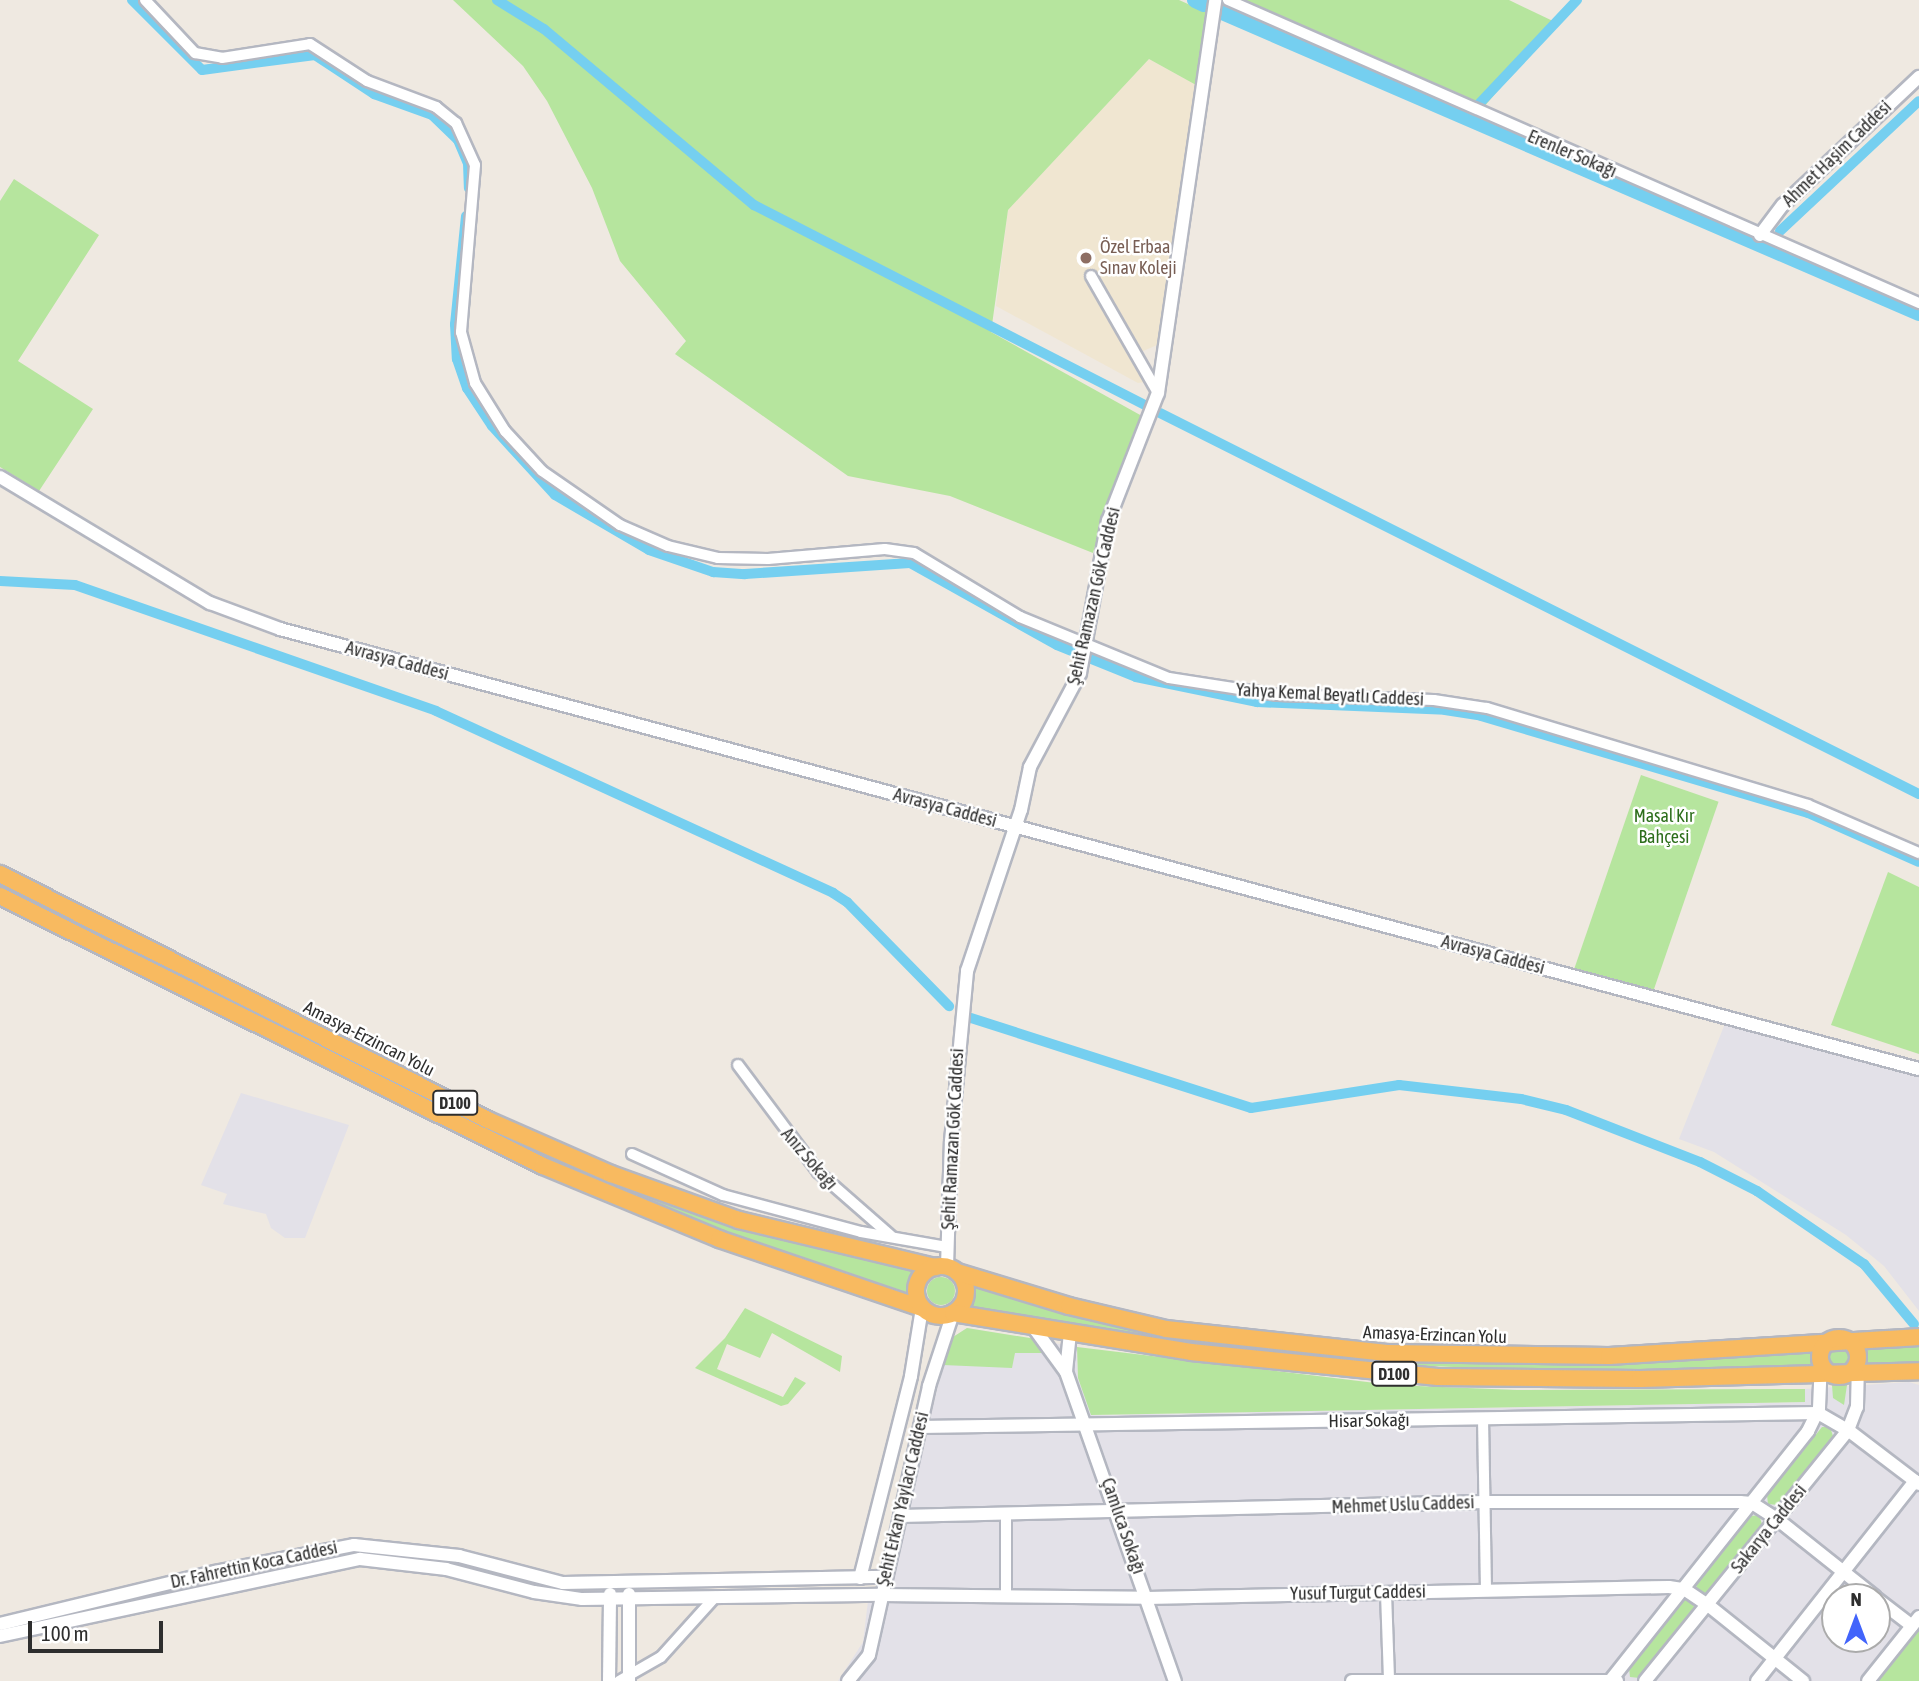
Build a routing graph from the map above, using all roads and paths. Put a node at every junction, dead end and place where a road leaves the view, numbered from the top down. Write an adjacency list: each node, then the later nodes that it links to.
1 (145, 0): 10 (street, Yahya Kemal Beyatlı Caddesi)
2 (1215, 0): 8 (street, Şehit Ramazan Gök Caddesi)
3 (1228, 0): 5 (street, Erenler Sokağı)
4 (1919, 77): 5 (street, Ahmet Haşim Caddesi)
5 (1760, 234): 7 (street, Erenler Sokağı)
6 (1091, 276): 8 (street)
7 (1919, 303)
8 (1158, 393): 10 (street, Şehit Ramazan Gök Caddesi)
9 (0, 477): 11 (street, Avrasya Caddesi)
10 (1086, 647): 11 (street, Şehit Ramazan Gök Caddesi); 12 (street, Yahya Kemal Beyatlı Caddesi)
11 (1015, 827): 16 (street, Avrasya Caddesi); 19 (street, Şehit Ramazan Gök Caddesi)
12 (1919, 853)
13 (0, 874): 20 (highway, Amasya-Erzincan Yolu / D100)
14 (0, 896): 21 (highway, D100)
15 (738, 1065): 18 (street, Anız Sokağı)
16 (1919, 1069)
17 (632, 1154): 18 (street)
18 (897, 1238): 19 (street)
19 (947, 1247): 20 (street, Şehit Ramazan Gök Caddesi)
20 (946, 1269): 21 (highway); 22 (highway); 26 (highway, Amasya-Erzincan Yolu / D100)
21 (922, 1308): 22 (highway); 45 (street, Şehit Erkan Yaylacı Caddesi)
22 (953, 1313): 23 (highway, D100); 33 (street, Şehit Erkan Yaylacı Caddesi)
23 (1034, 1328): 24 (highway, D100); 29 (street, Çamlıca Sokağı)
24 (1070, 1334): 27 (highway, D100); 29 (street, Çamlıca Sokağı)
25 (1919, 1337): 26 (highway, Amasya-Erzincan Yolu / D100)
26 (1837, 1339): 27 (highway); 28 (highway)
27 (1821, 1369): 28 (highway); 31 (street)
28 (1858, 1369): 30 (highway); 35 (street, Sakarya Caddesi)
29 (1066, 1372): 34 (street, Çamlıca Sokağı)
30 (1918, 1372)
31 (1818, 1413): 32 (street, Hisar Sokağı); 35 (street); 38 (street, Sakarya Caddesi)
32 (1483, 1418): 34 (street, Hisar Sokağı); 37 (street)
33 (920, 1427): 34 (street, Hisar Sokağı); 41 (street, Şehit Erkan Yaylacı Caddesi)
34 (1088, 1427): 39 (street, Çamlıca Sokağı)
35 (1848, 1430): 36 (street); 42 (street, Sakarya Caddesi)
36 (1917, 1482): 43 (street)
37 (1485, 1502): 38 (street, Mehmet Uslu Caddesi); 39 (street, Mehmet Uslu Caddesi); 50 (street)
38 (1752, 1503): 42 (street); 49 (street, Sakarya Caddesi)
39 (1119, 1513): 40 (street, Mehmet Uslu Caddesi); 55 (street, Çamlıca Sokağı)
40 (1006, 1514): 41 (street, Mehmet Uslu Caddesi); 53 (street)
41 (900, 1516): 44 (street, Şehit Erkan Yaylacı Caddesi)
42 (1777, 1520): 43 (street); 58 (street, Sakarya Caddesi)
43 (1844, 1573): 48 (street); 63 (street)
44 (886, 1577): 45 (street, Dr. Fahrettin Koca Caddesi); 52 (street, Şehit Erkan Yaylacı Caddesi)
45 (860, 1578): 47 (street, Dr. Fahrettin Koca Caddesi)
46 (610, 1583): 47 (street, Dr. Fahrettin Koca Caddesi); 56 (street); 61 (street, Dr. Fahrettin Koca Caddesi)
47 (629, 1583): 57 (street)
48 (1857, 1583)
49 (1684, 1589): 50 (street, Yusuf Turgut Caddesi); 58 (street); 66 (street, Sakarya Caddesi)
50 (1486, 1590): 51 (street, Yusuf Turgut Caddesi)
51 (1386, 1593): 55 (street, Yusuf Turgut Caddesi); 72 (street)
52 (882, 1595): 53 (street, Yusuf Turgut Caddesi); 54 (street, Dr. Fahrettin Koca Caddesi); 64 (street, Şehit Erkan Yaylacı Caddesi)
53 (1006, 1596): 55 (street, Yusuf Turgut Caddesi)
54 (715, 1597): 57 (street, Dr. Fahrettin Koca Caddesi); 65 (street)
55 (1147, 1598): 70 (street, Çamlıca Sokağı)
56 (610, 1599): 57 (street, Dr. Fahrettin Koca Caddesi); 62 (street, Dr. Fahrettin Koca Caddesi); 67 (street)
57 (629, 1599): 65 (street)
58 (1708, 1605): 63 (street); 73 (street, Sakarya Caddesi)
59 (1891, 1607): 60 (street)
60 (1916, 1622): 76 (street)
61 (0, 1624)
62 (0, 1636)
63 (1775, 1659): 74 (street); 75 (street)
64 (860, 1668): 68 (street, Şehit Erkan Yaylacı Caddesi); 69 (street)
65 (626, 1680)
66 (1614, 1680): 72 (street)
67 (609, 1681)
68 (848, 1681)
69 (866, 1681)
70 (1175, 1681)
71 (1352, 1681): 72 (street)
72 (1389, 1681)
73 (1645, 1681)
74 (1757, 1681)
75 (1802, 1681)
76 (1868, 1681)

